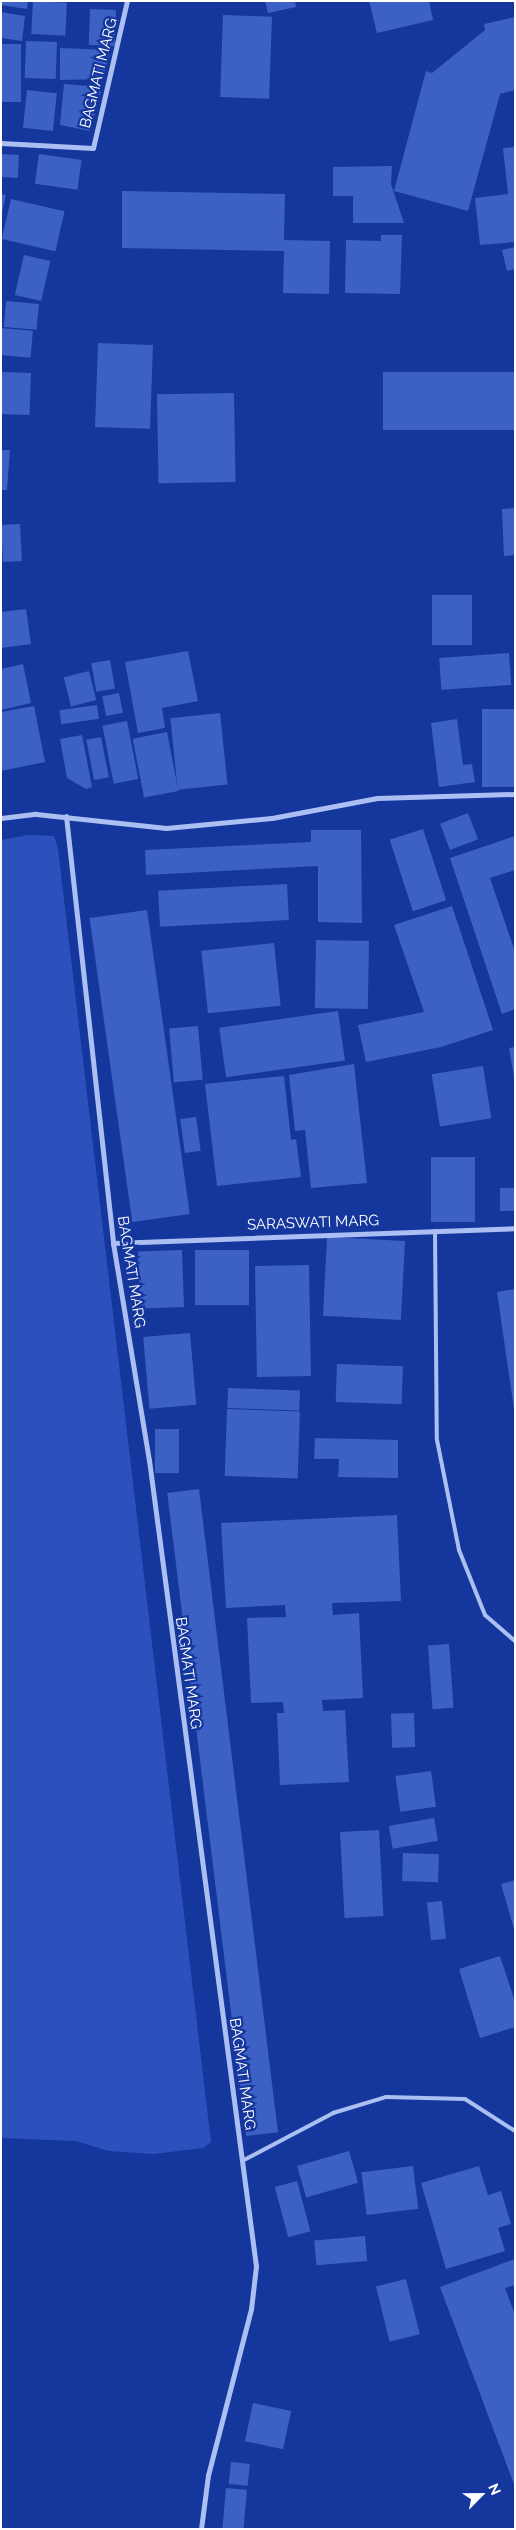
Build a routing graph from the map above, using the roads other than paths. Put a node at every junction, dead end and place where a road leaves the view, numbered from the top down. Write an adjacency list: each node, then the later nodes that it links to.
1 (127, 1): 2 (street, BAGMATI MARG)
2 (1, 143)
3 (515, 794): 4 (street)
4 (66, 816): 5 (street); 8 (street, BAGMATI MARG)
5 (1, 818)
6 (515, 1228): 7 (street, SARASWATI MARG)
7 (435, 1231): 8 (street, SARASWATI MARG); 9 (lane)
8 (113, 1243): 11 (street, BAGMATI MARG)
9 (515, 1641)
10 (515, 2131): 11 (lane)
11 (244, 2160): 12 (street, BAGMATI MARG)
12 (201, 2529)

